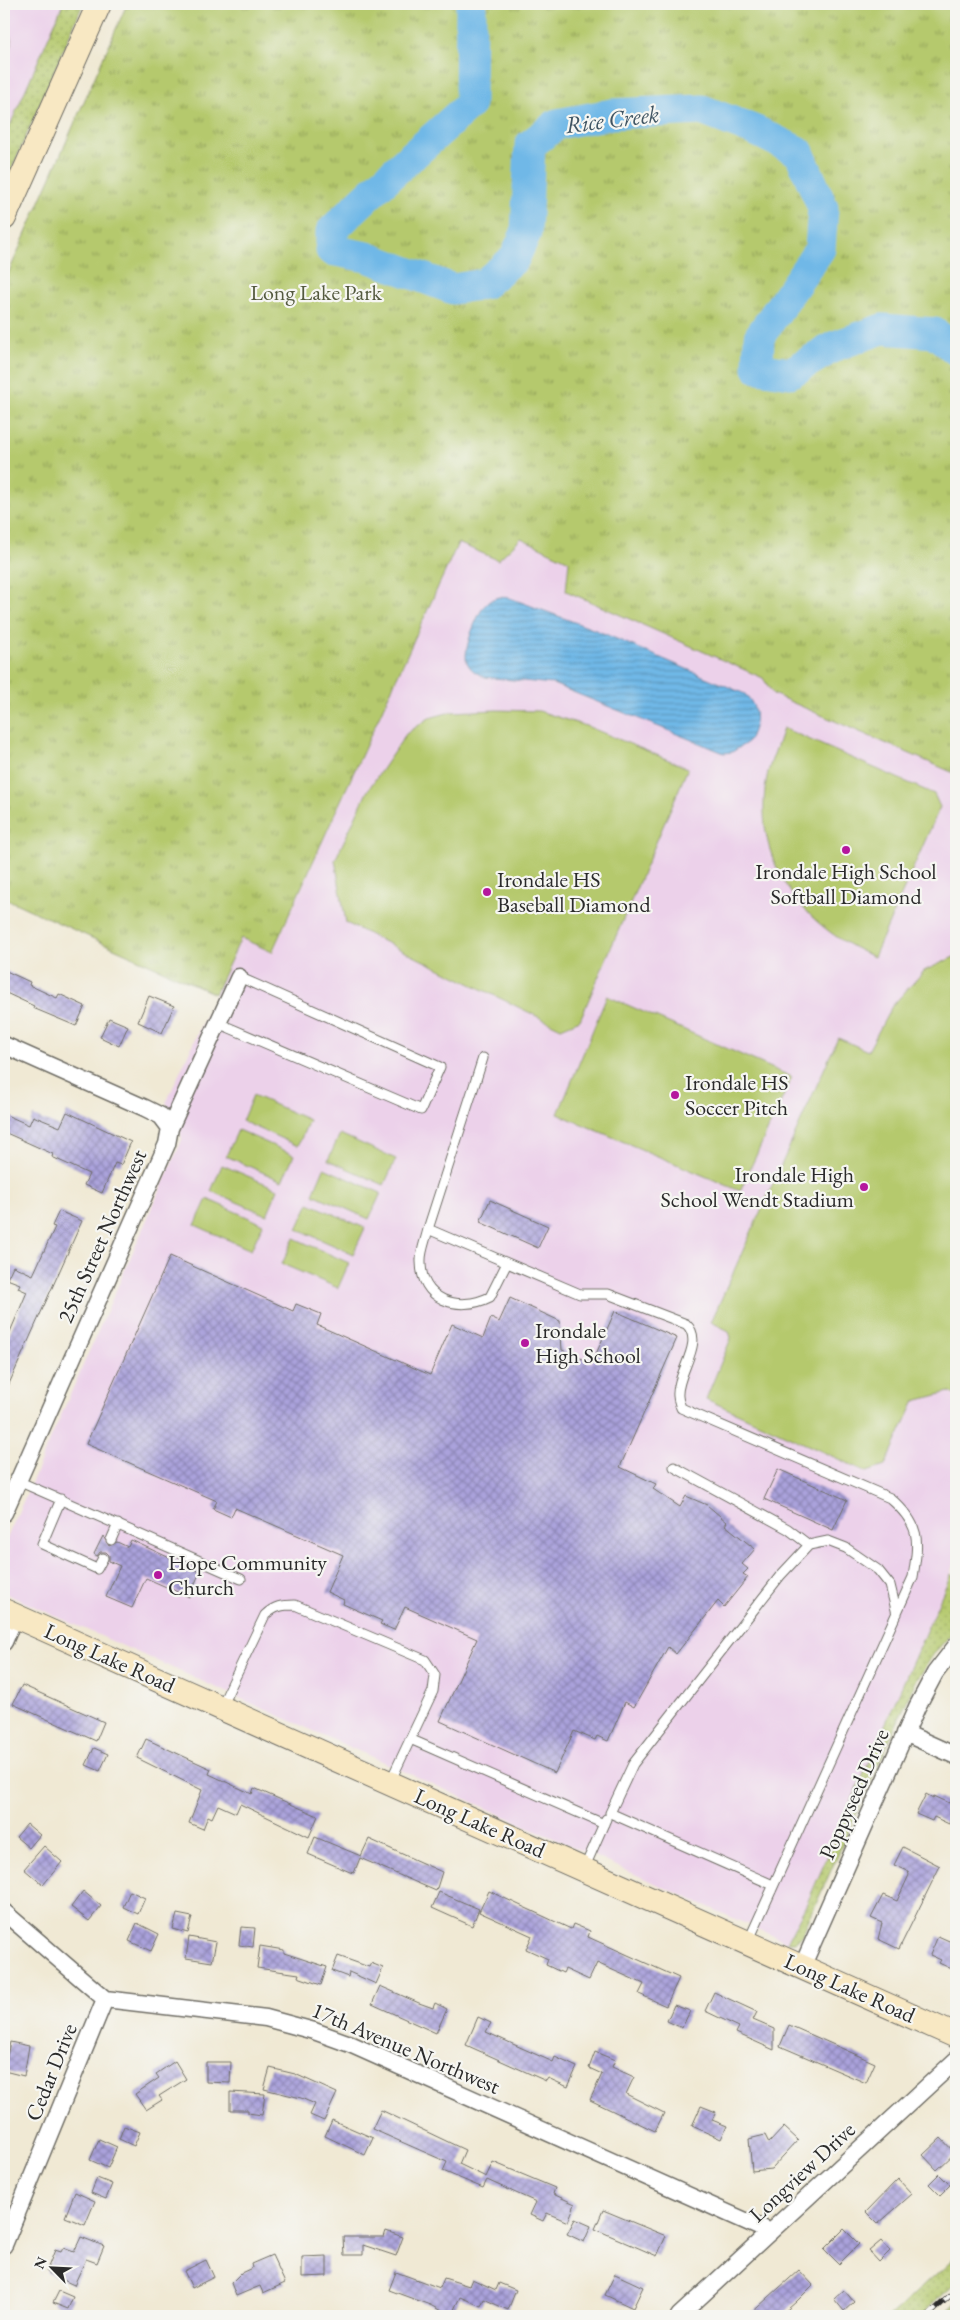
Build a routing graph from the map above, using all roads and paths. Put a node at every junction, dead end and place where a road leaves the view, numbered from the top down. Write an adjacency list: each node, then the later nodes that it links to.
1 (99, 4): 2 (street)
2 (4, 218)
3 (238, 977): 4 (street, 25th Street Northwest); 4 (lane)
4 (218, 1023): 7 (street, 25th Street Northwest)
5 (4, 1045): 7 (street)
6 (484, 1058): 8 (lane)
7 (170, 1128): 11 (street, 25th Street Northwest)
8 (428, 1229): 9 (lane); 9 (lane)
9 (507, 1263): 20 (lane)
10 (674, 1467): 16 (lane)
11 (18, 1480): 12 (lane); 13 (street, 25th Street Northwest)
12 (61, 1499): 14 (lane); 17 (lane)
13 (4, 1512)
14 (118, 1524): 15 (lane); 18 (lane)
15 (111, 1540)
16 (809, 1545): 20 (lane); 28 (lane)
17 (103, 1558)
18 (240, 1579)
19 (10, 1614): 21 (street); 23 (street, Long Lake Road)
20 (897, 1614): 31 (lane)
21 (4, 1642)
22 (956, 1646): 24 (street, Poppyseed Drive)
23 (222, 1708): 25 (lane); 27 (street, Long Lake Road)
24 (905, 1733): 26 (street); 34 (street, Poppyseed Drive)
25 (410, 1738): 27 (lane); 29 (lane)
26 (956, 1756)
27 (389, 1783): 30 (street, Long Lake Road)
28 (610, 1813): 29 (lane); 31 (lane)
29 (604, 1824): 30 (lane)
30 (584, 1869): 33 (street, Long Lake Road)
31 (773, 1885): 33 (lane)
32 (4, 1912): 35 (street)
33 (748, 1942): 34 (street, Long Lake Road)
34 (802, 1967): 36 (street, Long Lake Road)
35 (105, 2000): 38 (street, 17th Avenue Northwest); 39 (street, Cedar Drive)
36 (956, 2036)
37 (956, 2060): 38 (street, Longview Drive)
38 (770, 2232): 40 (street, Longview Drive)
39 (4, 2244)
40 (679, 2316)

